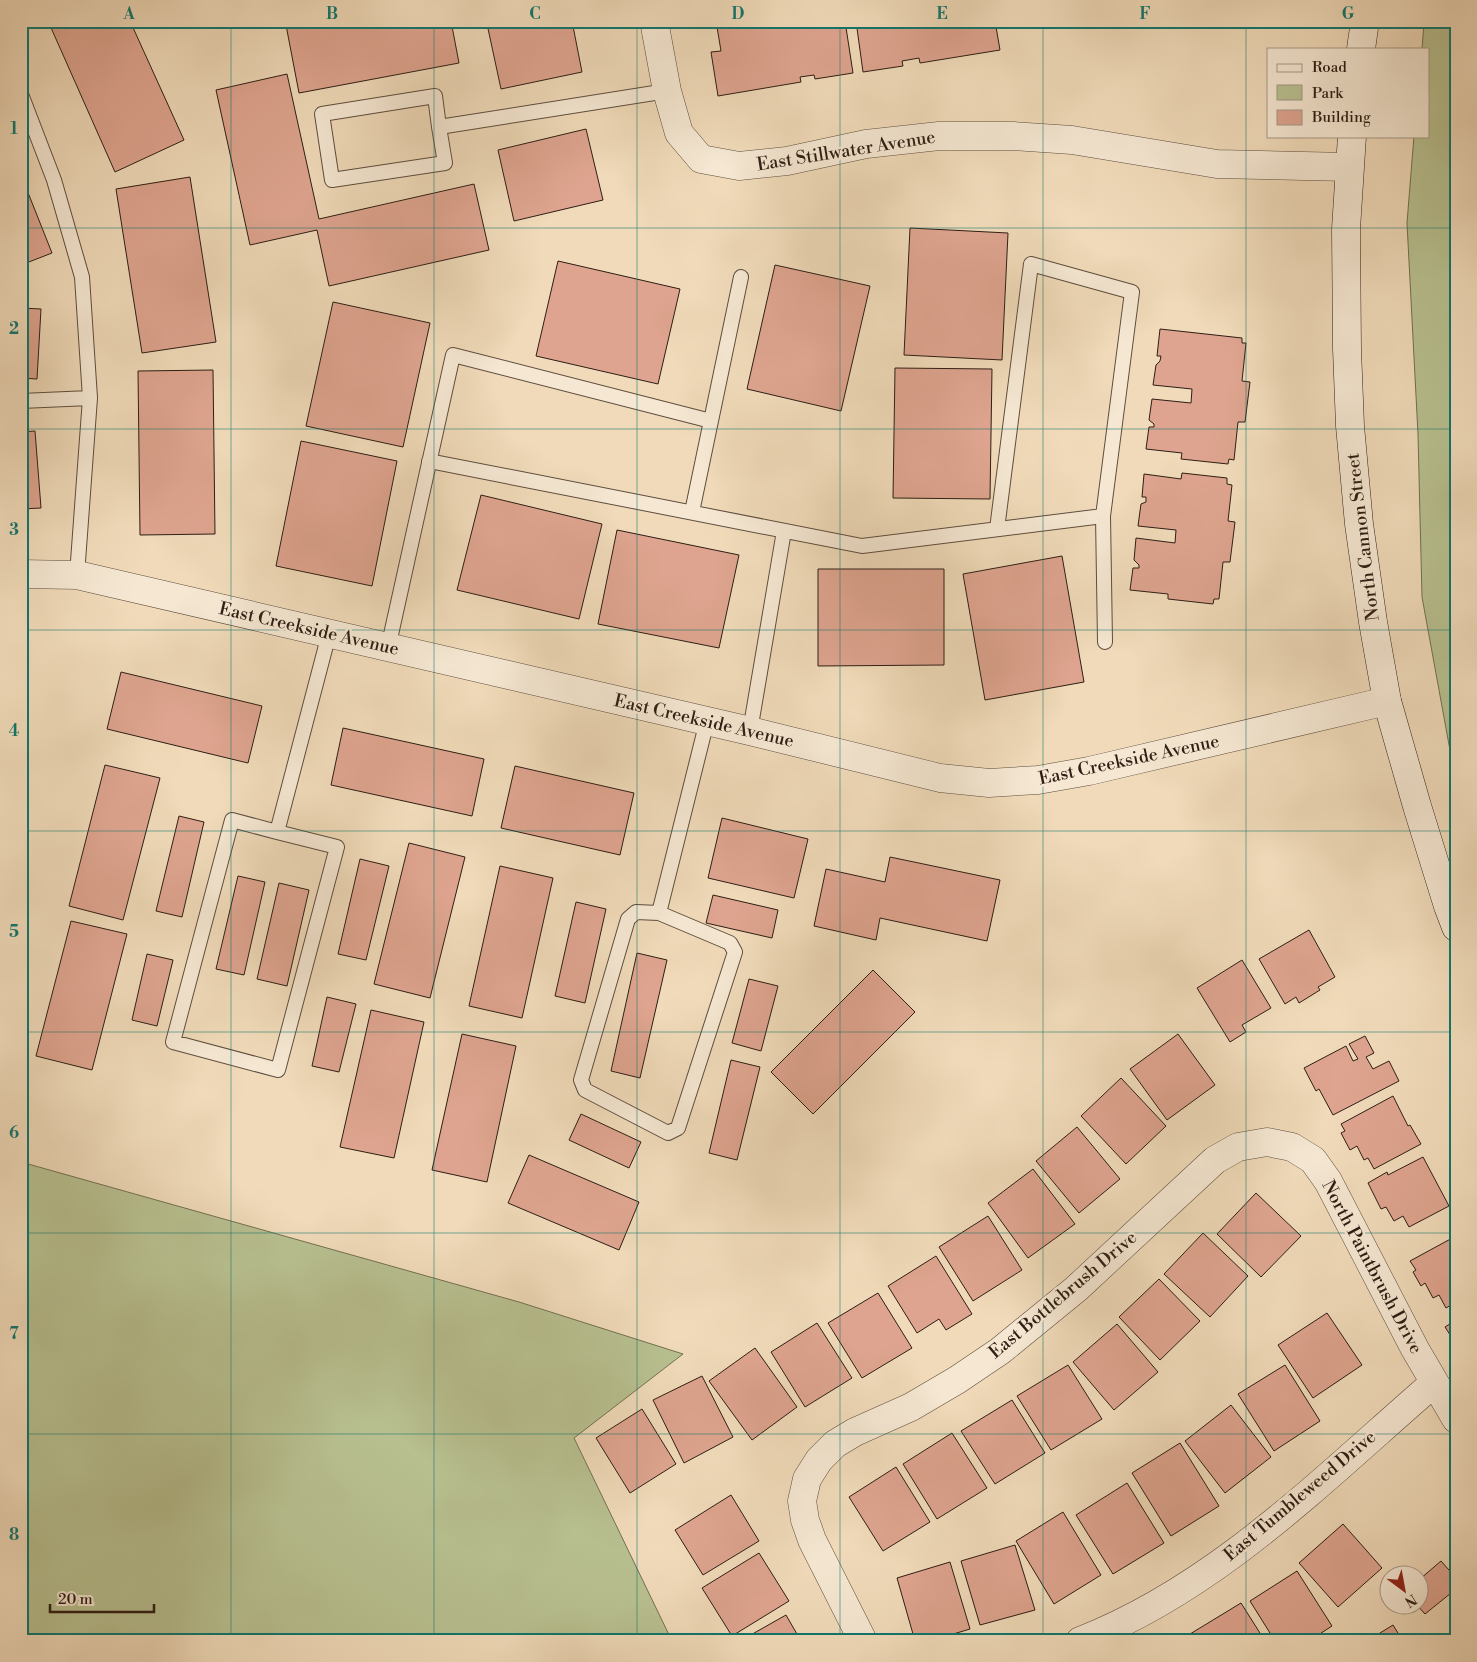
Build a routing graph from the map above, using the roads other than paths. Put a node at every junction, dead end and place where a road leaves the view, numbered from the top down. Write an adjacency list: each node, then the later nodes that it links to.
1 (654, 21): 4 (street, East Stillwater Avenue)
2 (1365, 21): 3 (street)
3 (1361, 48)
4 (667, 91): 6 (lane); 8 (street, East Stillwater Avenue)
5 (21, 94): 10 (lane)
6 (439, 127): 6 (lane)
7 (1352, 138): 8 (street, North Cannon Street)
8 (1349, 167): 23 (street, North Cannon Street)
9 (741, 277): 12 (lane)
10 (90, 398): 11 (lane); 19 (lane)
11 (21, 402)
12 (711, 421): 13 (lane); 14 (lane)
13 (429, 461): 14 (lane); 22 (lane)
14 (692, 512): 17 (lane)
15 (1103, 516): 16 (lane); 16 (lane); 21 (lane)
16 (997, 529): 17 (lane)
17 (784, 531): 25 (lane)
18 (21, 574): 19 (street, East Creekside Avenue)
19 (77, 574): 20 (street, East Creekside Avenue)
20 (329, 634): 22 (street, East Creekside Avenue); 26 (lane)
21 (1105, 642)
22 (388, 648): 24 (street, East Creekside Avenue)
23 (1387, 700): 25 (street, East Creekside Avenue); 28 (street, North Cannon Street)
24 (707, 721): 25 (street, East Creekside Avenue); 27 (lane)
25 (750, 731)
26 (277, 832): 26 (lane)
27 (659, 913): 27 (lane)
28 (1456, 927)
29 (1267, 1142): 30 (street, North Paintbrush Drive); 32 (street, East Bottlebrush Drive)
30 (1434, 1383): 31 (street, North Paintbrush Drive); 33 (street, East Tumbleweed Drive)
31 (1456, 1419)
32 (862, 1641)
33 (1080, 1641)

